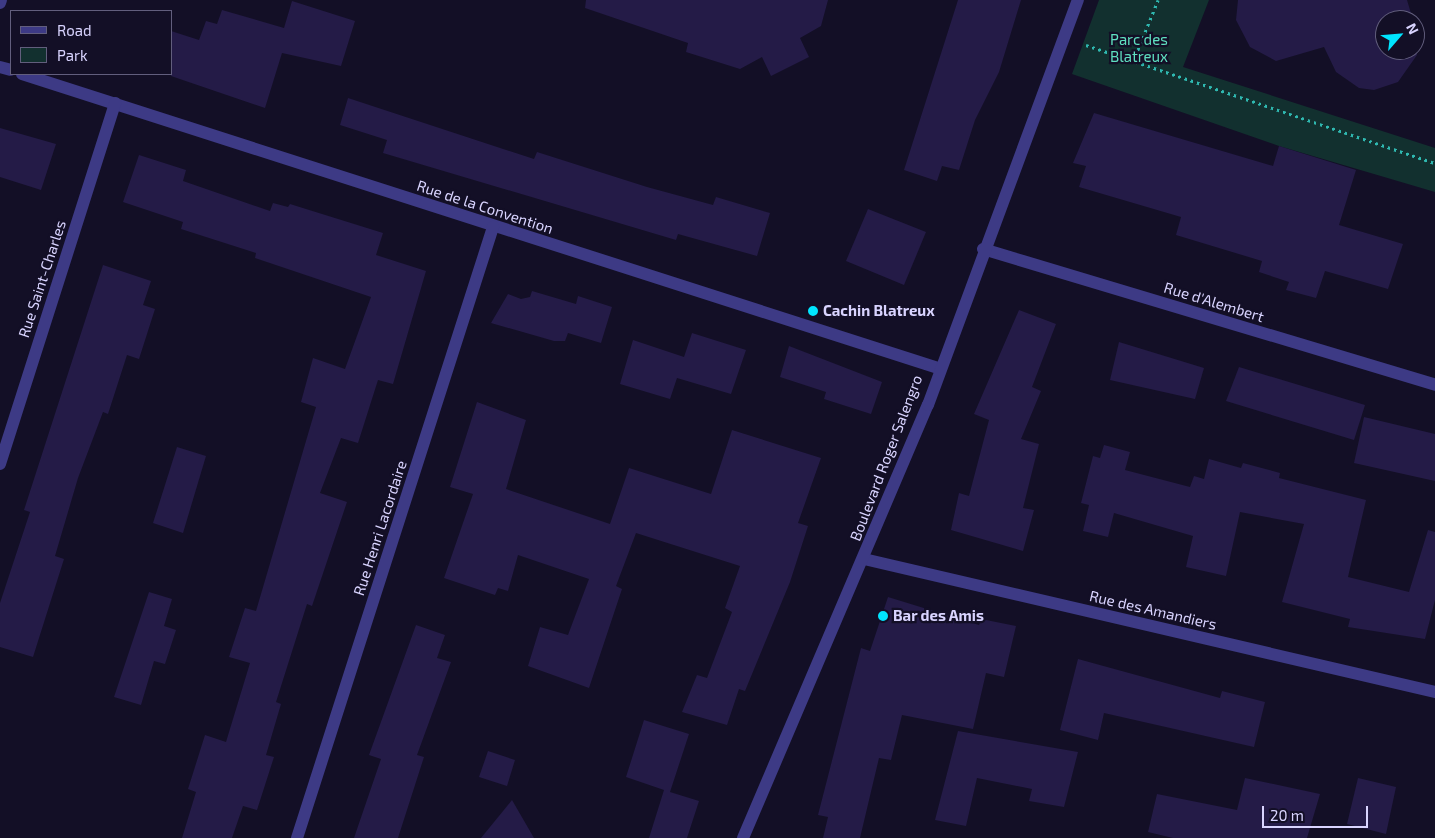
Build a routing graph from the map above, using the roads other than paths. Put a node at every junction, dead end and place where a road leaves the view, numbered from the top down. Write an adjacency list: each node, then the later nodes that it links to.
1 (1078, 0): 5 (street, Boulevard Roger Salengro)
2 (25, 75): 3 (street, Rue de la Convention)
3 (115, 103): 4 (street, Rue de la Convention); 8 (street, Rue Saint-Charles)
4 (493, 227): 6 (street, Rue de la Convention); 11 (street, Rue Henri Lacordaire)
5 (983, 249): 6 (street, Boulevard Roger Salengro); 7 (street, Rue d'Alembert)
6 (938, 368): 9 (street, Boulevard Roger Salengro)
7 (1435, 385)
8 (0, 464)
9 (864, 559): 10 (street, Rue des Amandiers); 12 (street, Boulevard Roger Salengro)
10 (1435, 692)
11 (297, 838)
12 (743, 838)

